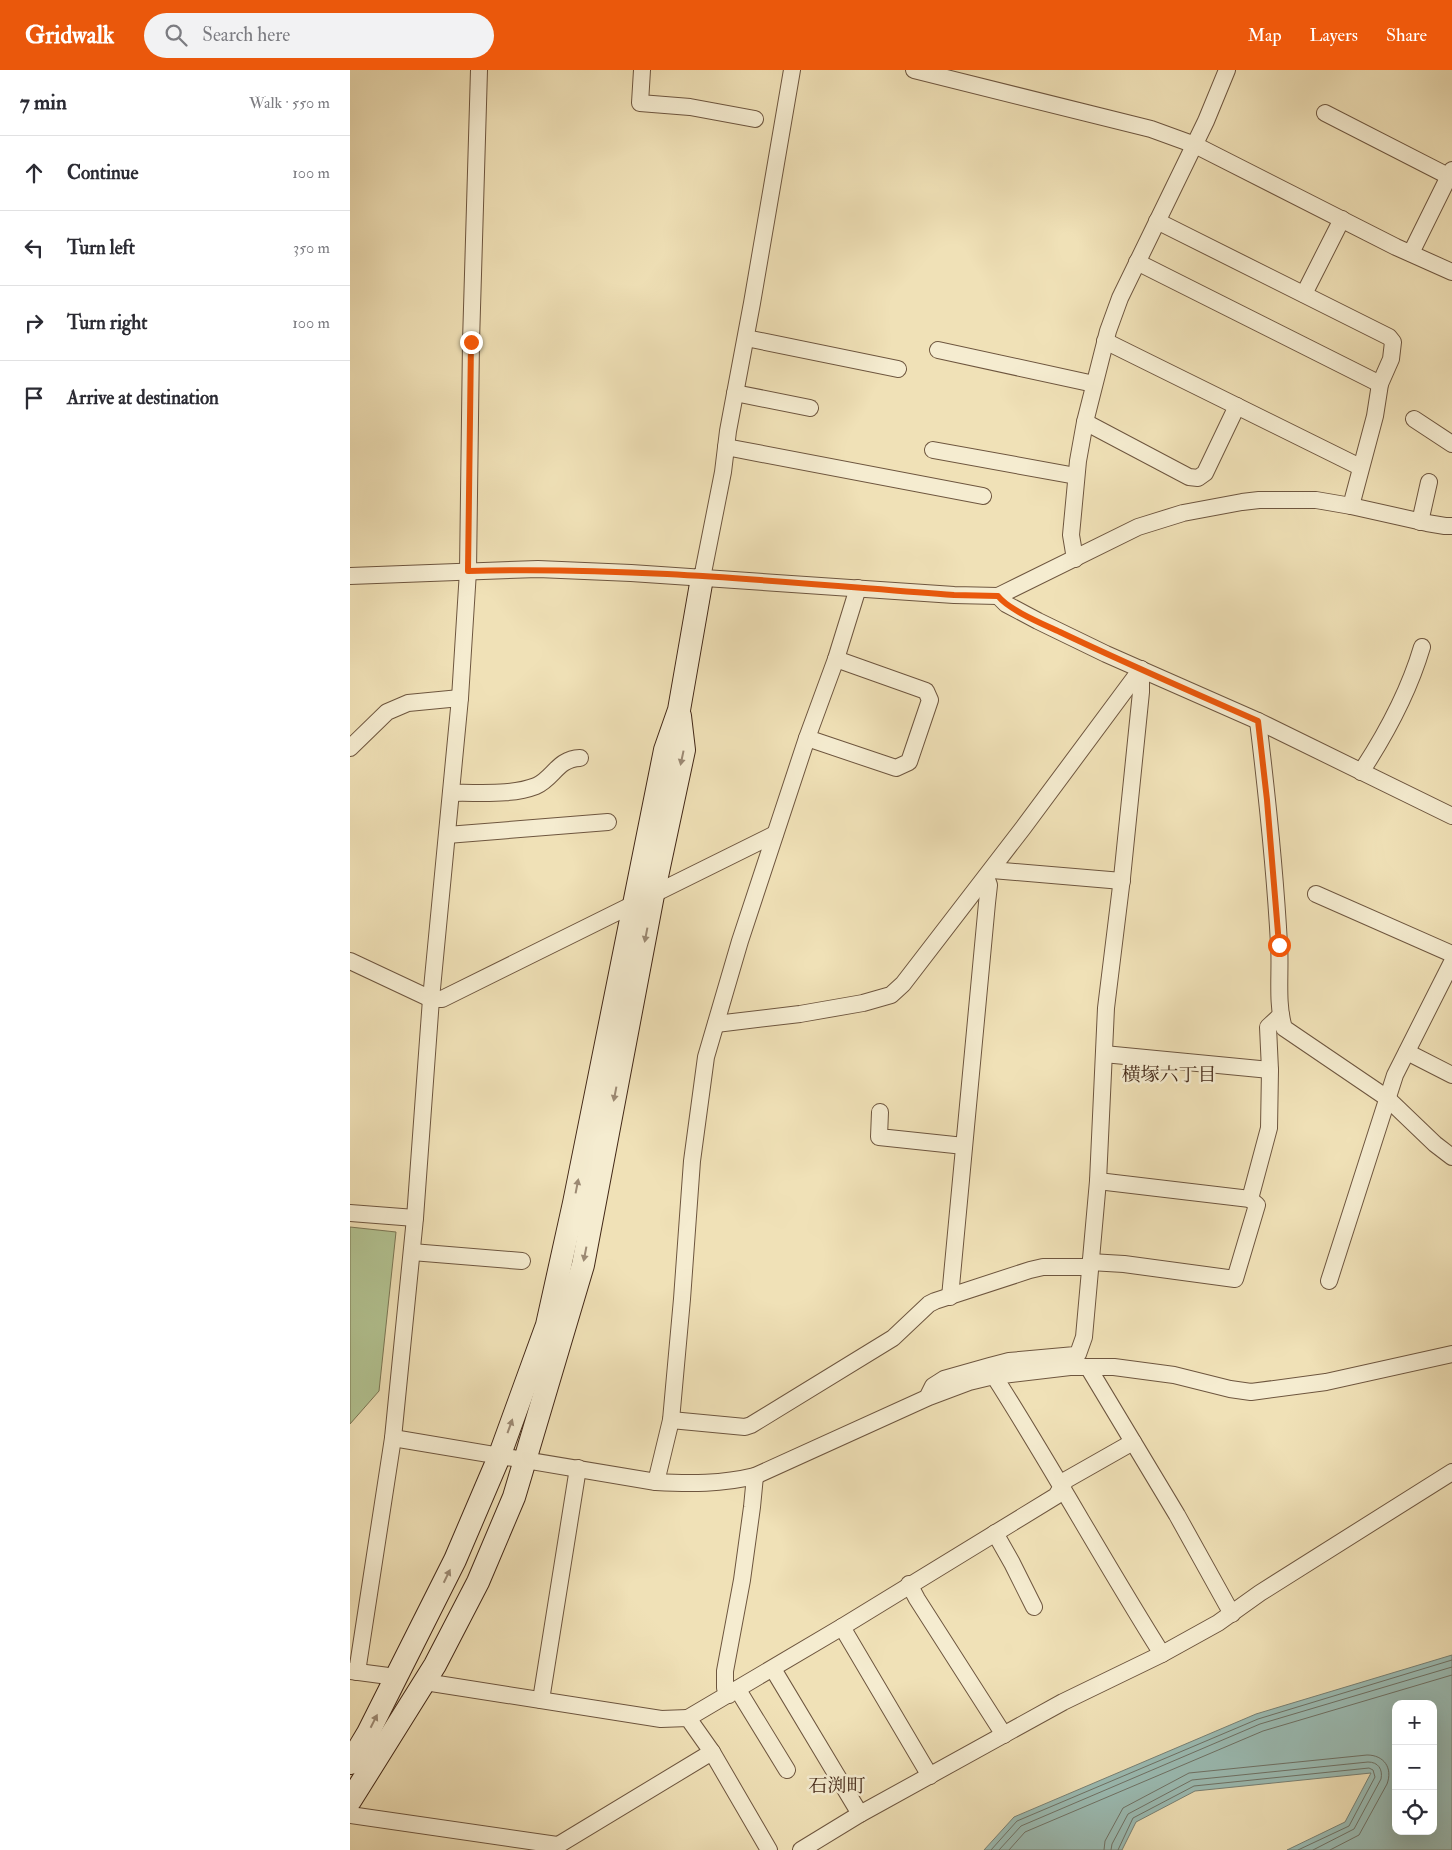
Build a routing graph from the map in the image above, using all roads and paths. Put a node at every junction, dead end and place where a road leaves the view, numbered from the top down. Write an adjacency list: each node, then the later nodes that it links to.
1 (479, 70): 38 (street)
2 (642, 70): 7 (street)
3 (792, 70): 16 (street)
4 (914, 70): 8 (street)
5 (1227, 70): 8 (street)
6 (1325, 113): 9 (street)
7 (755, 119)
8 (1195, 145): 10 (street); 11 (street)
9 (1451, 175): 12 (street)
10 (1342, 219): 12 (street); 15 (street)
11 (1157, 221): 13 (street); 15 (street)
12 (1411, 252): 14 (street)
13 (1138, 262): 17 (street); 21 (street)
14 (1452, 272)
15 (1304, 294): 21 (street)
16 (746, 338): 19 (street); 22 (street)
17 (1105, 341): 20 (street); 23 (street)
18 (938, 350): 20 (street)
19 (898, 369)
20 (1094, 384): 26 (street)
21 (1380, 384): 30 (street)
22 (735, 394): 24 (street); 28 (street)
23 (1237, 406): 26 (street); 30 (street)
24 (810, 408)
25 (1414, 419): 27 (street)
26 (1085, 422): 31 (street)
27 (1452, 444)
28 (726, 447): 33 (street); 40 (street)
29 (932, 450): 31 (street)
30 (1360, 467): 34 (street)
31 (1076, 476): 37 (street)
32 (1429, 482): 35 (street)
33 (983, 496)
34 (1351, 506): 35 (street); 37 (street)
35 (1420, 522): 36 (street)
36 (1452, 526)
37 (1075, 559): 42 (street)
38 (468, 571): 39 (street); 40 (street); 46 (street)
39 (350, 576)
40 (702, 578): 41 (street); 47 (street)
41 (858, 588): 42 (street); 44 (street)
42 (998, 596): 45 (street)
43 (1422, 647): 52 (street)
44 (836, 659): 49 (street); 49 (street)
45 (1142, 668): 48 (street); 58 (street); 59 (street)
46 (460, 698): 50 (street); 53 (street)
47 (679, 710): 61 (street, one-way to 61); 62 (street)
48 (1258, 721): 52 (street); 67 (street)
49 (808, 738): 56 (street)
50 (350, 748)
51 (580, 758): 53 (street)
52 (1361, 772): 54 (street)
53 (451, 793): 57 (street)
54 (1450, 810)
55 (608, 822): 57 (street)
56 (775, 834): 61 (street); 68 (street)
57 (447, 835): 66 (street)
58 (989, 874): 59 (street); 68 (street); 75 (street)
59 (1122, 881): 70 (street)
60 (1316, 894): 63 (street)
61 (654, 895): 62 (street); 93 (street, one-way to 93)
62 (633, 905): 66 (street); 92 (street, one-way to 62)
63 (1452, 954)
64 (350, 961): 66 (street)
65 (1452, 962): 69 (street)
66 (431, 999): 80 (street)
67 (1281, 1015): 71 (street); 73 (street)
68 (716, 1024): 89 (street)
69 (1407, 1052): 72 (street); 73 (street)
70 (1104, 1054): 71 (street); 77 (street)
71 (1270, 1070): 78 (street)
72 (1452, 1074)
73 (1387, 1098): 76 (street); 84 (street)
74 (880, 1112): 75 (street)
75 (964, 1146): 85 (street)
76 (1452, 1157)
77 (1098, 1181): 78 (street); 83 (street)
78 (1250, 1199): 83 (street)
79 (350, 1213): 80 (street)
80 (415, 1218): 81 (street)
81 (412, 1252): 82 (street); 90 (street)
82 (522, 1261)
83 (1090, 1264): 85 (street); 88 (street)
84 (1329, 1281)
85 (950, 1297): 89 (street)
86 (1452, 1354): 87 (street)
87 (1088, 1367): 88 (street); 91 (street)
88 (992, 1371): 96 (street); 98 (street)
89 (671, 1420): 97 (street)
90 (393, 1438): 92 (street); 106 (street)
91 (1133, 1442): 98 (street); 102 (street)
92 (499, 1457): 93 (street); 107 (street, one-way to 92)
93 (524, 1461): 94 (street); 108 (street)
94 (578, 1468): 97 (street); 110 (street)
95 (1452, 1472): 102 (street)
96 (755, 1476): 97 (street); 109 (street)
97 (656, 1482)
98 (1062, 1487): 99 (street); 104 (street)
99 (995, 1533): 100 (street); 101 (street)
100 (909, 1584): 103 (street); 112 (street)
101 (1034, 1606)
102 (1232, 1614): 104 (street)
103 (842, 1627): 105 (street); 116 (street)
104 (1162, 1654): 112 (street)
105 (773, 1669): 109 (street); 118 (street)
106 (354, 1672): 107 (street)
107 (396, 1677): 114 (street, one-way to 107)
108 (425, 1682): 110 (street); 117 (street)
109 (733, 1692): 111 (street); 115 (street)
110 (541, 1700): 111 (street)
111 (688, 1718): 113 (street)
112 (1004, 1735): 116 (street)
113 (712, 1752): 120 (street); 121 (street)
114 (350, 1763)
115 (787, 1770)
116 (930, 1776): 118 (street)
117 (350, 1801)
118 (860, 1814): 122 (street)
119 (350, 1815): 120 (street)
120 (554, 1848)
121 (768, 1850)
122 (801, 1850)

